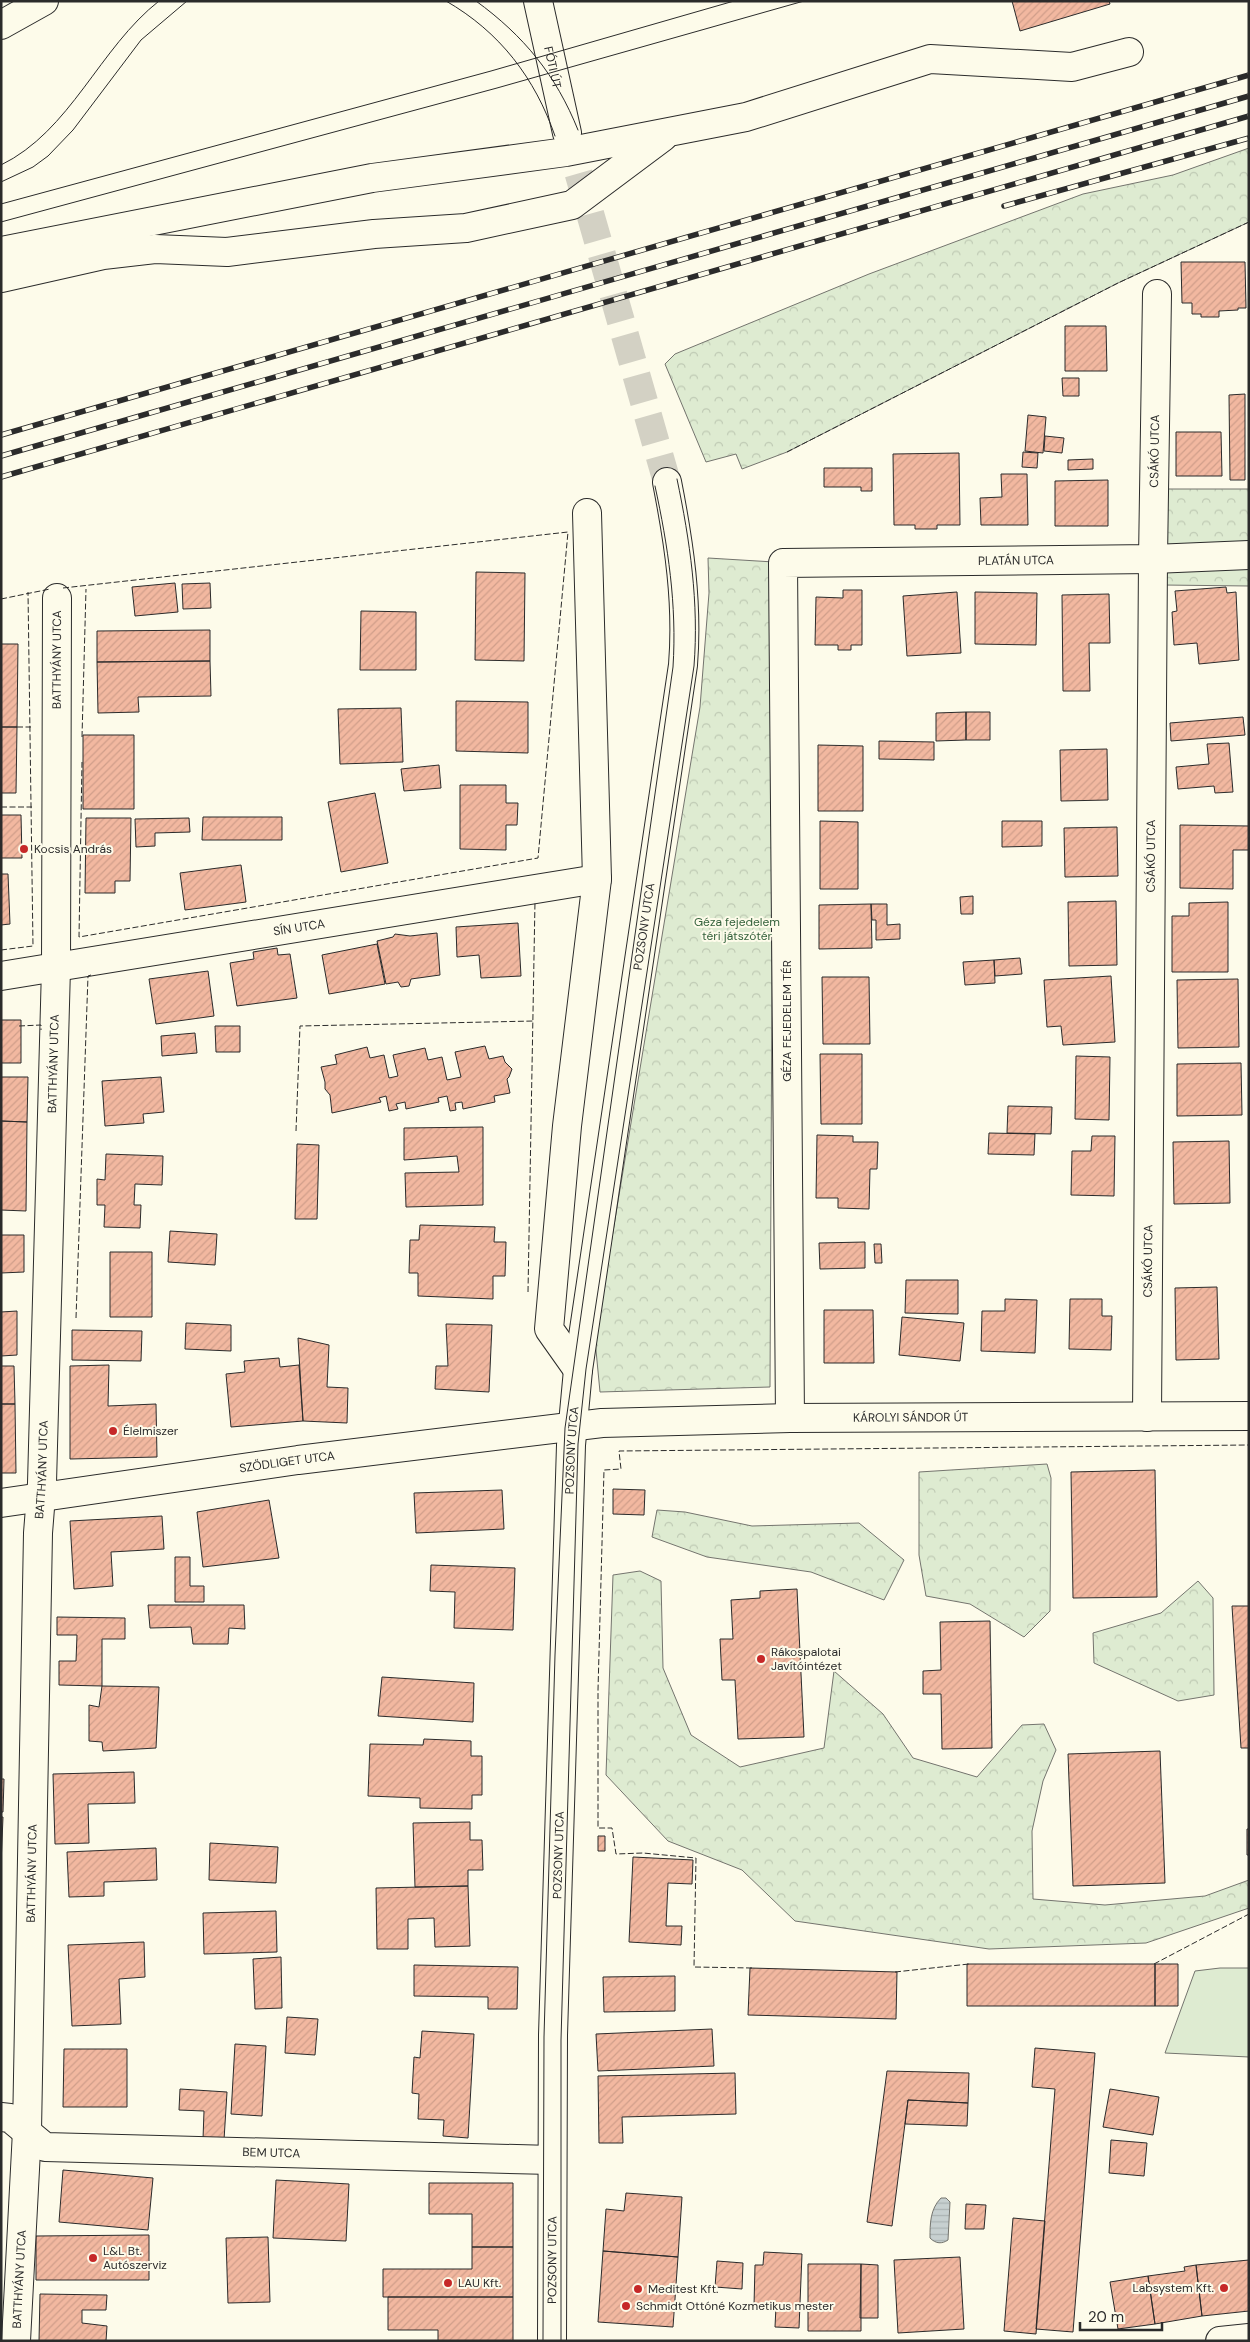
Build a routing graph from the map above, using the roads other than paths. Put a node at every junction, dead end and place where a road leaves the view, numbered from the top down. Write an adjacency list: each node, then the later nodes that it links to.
1 (44, 1): 3 (street)
2 (538, 1): 6 (street, FÓTI ÚT)
3 (1, 25)
4 (1129, 52): 5 (street)
5 (670, 132): 7 (street); 8 (street)
6 (567, 133)
7 (1, 251)
8 (1, 278)
9 (1157, 294): 13 (street, CSÁKÓ UTCA)
10 (667, 482): 19 (street, POZSONY UTCA)
11 (587, 512): 16 (street)
12 (1249, 555): 13 (street, PLATÁN UTCA)
13 (1152, 558): 14 (street, PLATÁN UTCA); 21 (street, CSÁKÓ UTCA)
14 (783, 563): 22 (street, GÉZA FEJEDELEM TÉR)
15 (57, 598): 17 (street, BATTHYÁNY UTCA)
16 (597, 879): 17 (street, SÍN UTCA); 19 (street)
17 (56, 968): 18 (street, SÍN UTCA); 24 (street, BATTHYÁNY UTCA)
18 (1, 976)
19 (578, 1370): 23 (street, POZSONY UTCA)
20 (1249, 1416): 21 (street, KÁROLYI SÁNDOR ÚT)
21 (1147, 1417): 22 (street, KÁROLYI SÁNDOR ÚT)
22 (790, 1418): 23 (street, KÁROLYI SÁNDOR ÚT)
23 (572, 1427): 24 (street, SZŐDLIGET UTCA); 28 (street, POZSONY UTCA)
24 (41, 1497): 25 (street, SZŐDLIGET UTCA); 27 (street, BATTHYÁNY UTCA)
25 (1, 1503)
26 (1, 2117): 27 (street, BEM UTCA)
27 (27, 2131): 28 (street, BEM UTCA); 30 (street, BATTHYÁNY UTCA)
28 (552, 2160): 31 (street, POZSONY UTCA)
29 (1249, 2338): 32 (street)
30 (16, 2341)
31 (552, 2341)
32 (1220, 2341)

